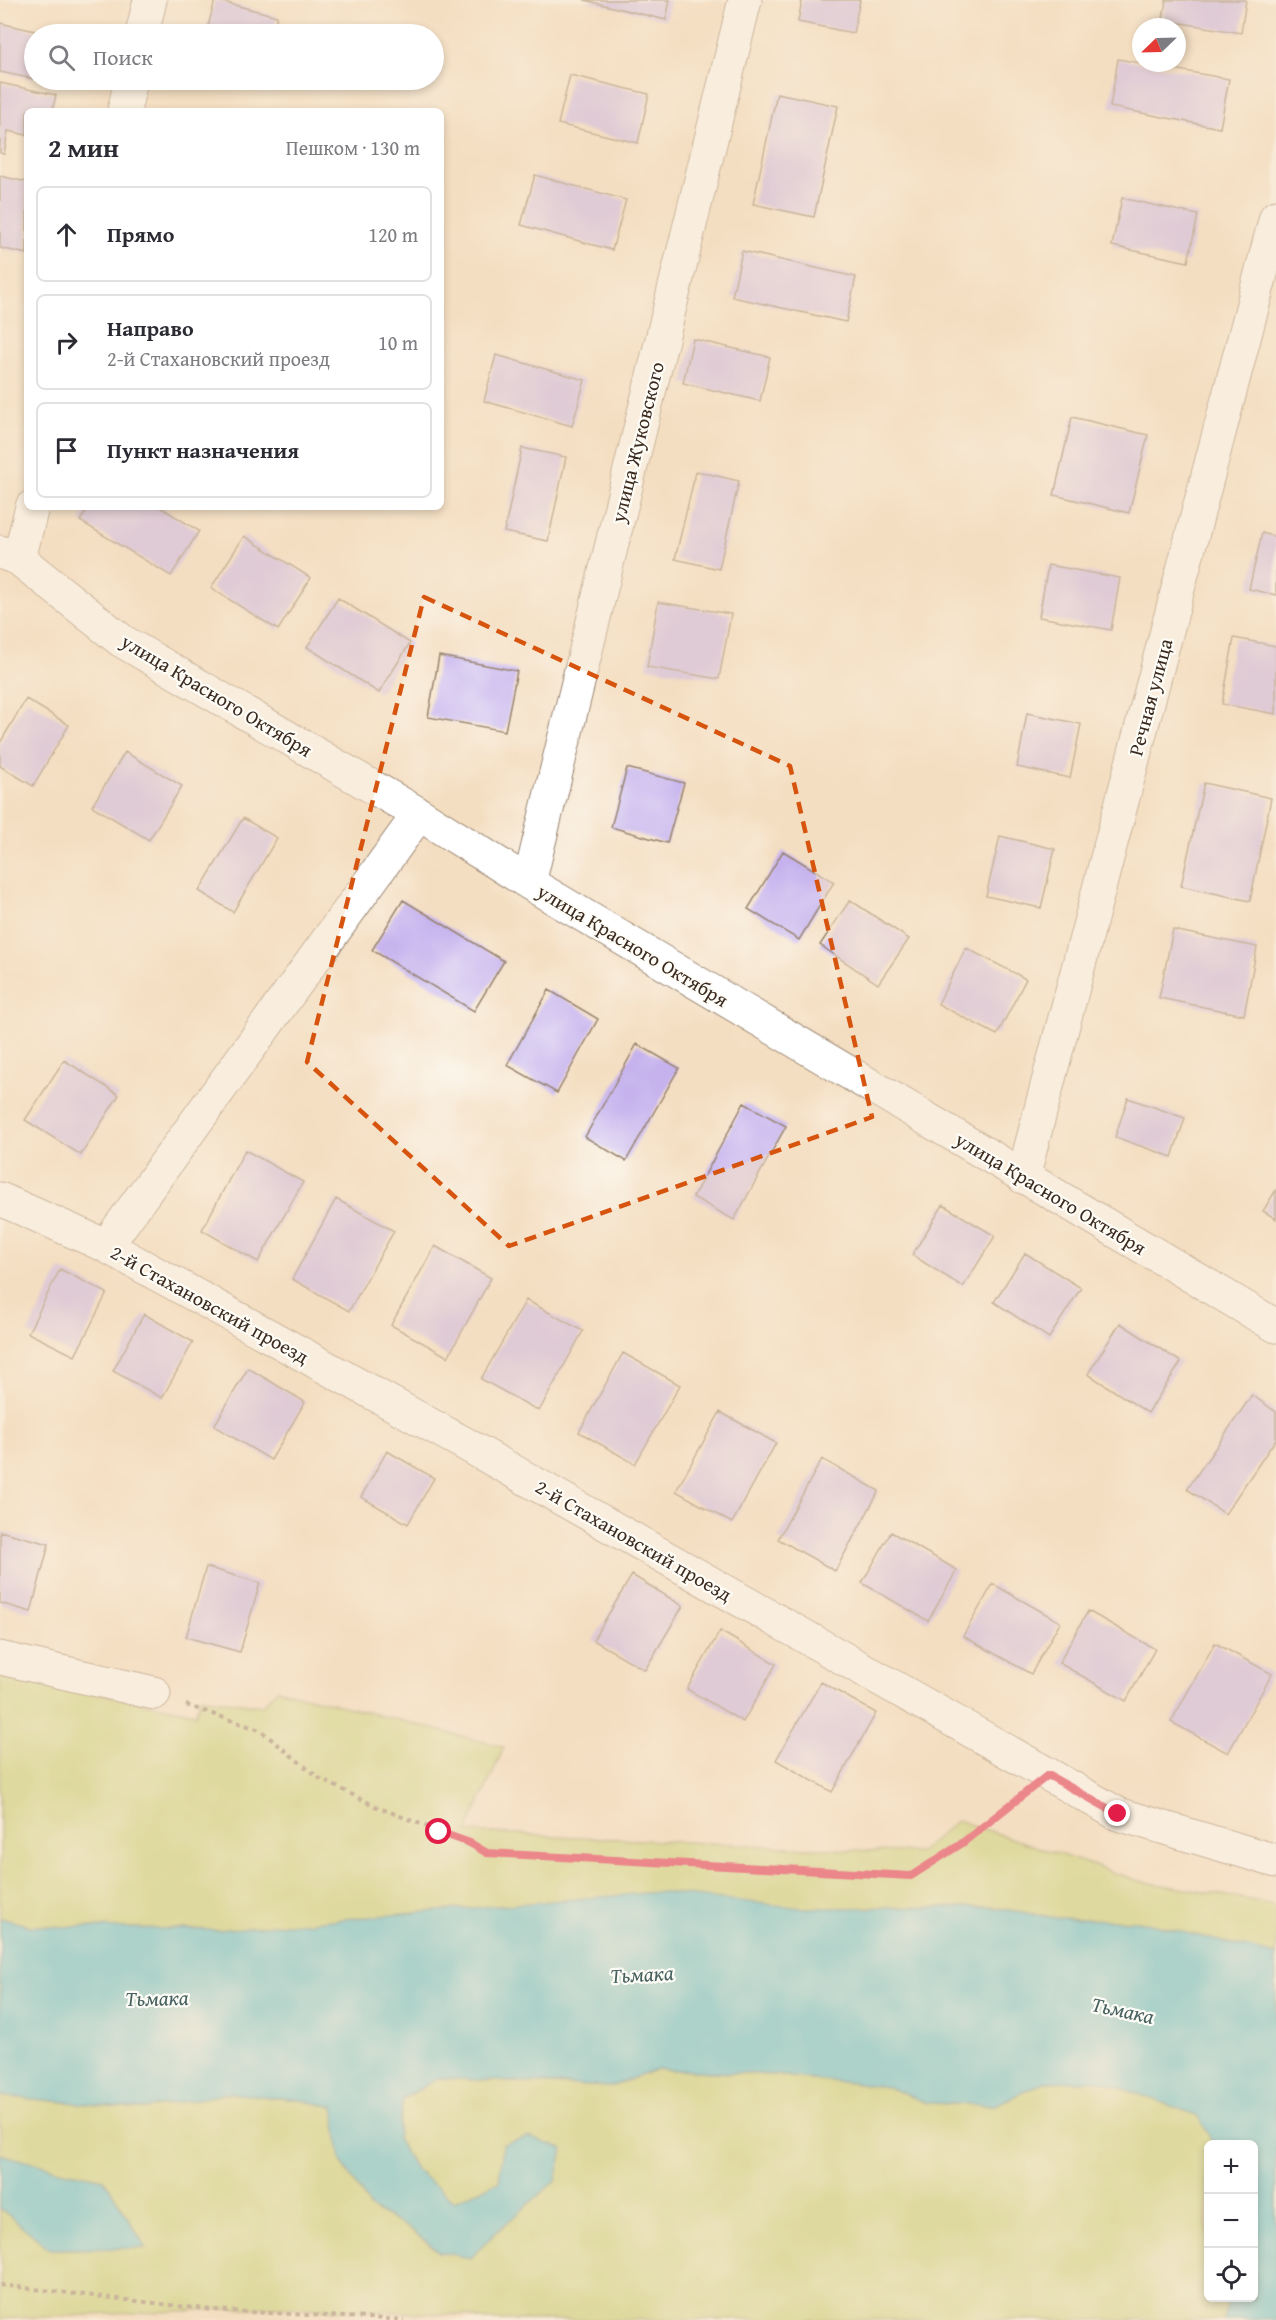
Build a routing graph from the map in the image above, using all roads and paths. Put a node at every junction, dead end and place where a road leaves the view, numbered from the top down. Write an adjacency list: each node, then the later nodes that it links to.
1 (150, 0): 3 (street)
2 (745, 0): 10 (street, улица Жуковского)
3 (144, 24)
4 (129, 90): 5 (street)
5 (125, 108)
6 (1275, 229): 11 (street, Речная улица)
7 (31, 510): 8 (street)
8 (10, 556): 9 (street, улица Красного Октября)
9 (418, 814): 10 (street, улица Красного Октября); 13 (street)
10 (529, 883): 11 (street, улица Красного Октября)
11 (1023, 1177): 14 (street, улица Красного Октября)
12 (0, 1199): 13 (street, 2-й Стахановский проезд)
13 (106, 1246): 17 (street, 2-й Стахановский проезд)
14 (1276, 1326)
15 (0, 1658): 16 (street)
16 (154, 1693): 17 (path)
17 (1048, 1775): 18 (street, 2-й Стахановский проезд)
18 (1276, 1861)
19 (0, 2285): 20 (path)
20 (404, 2320)

